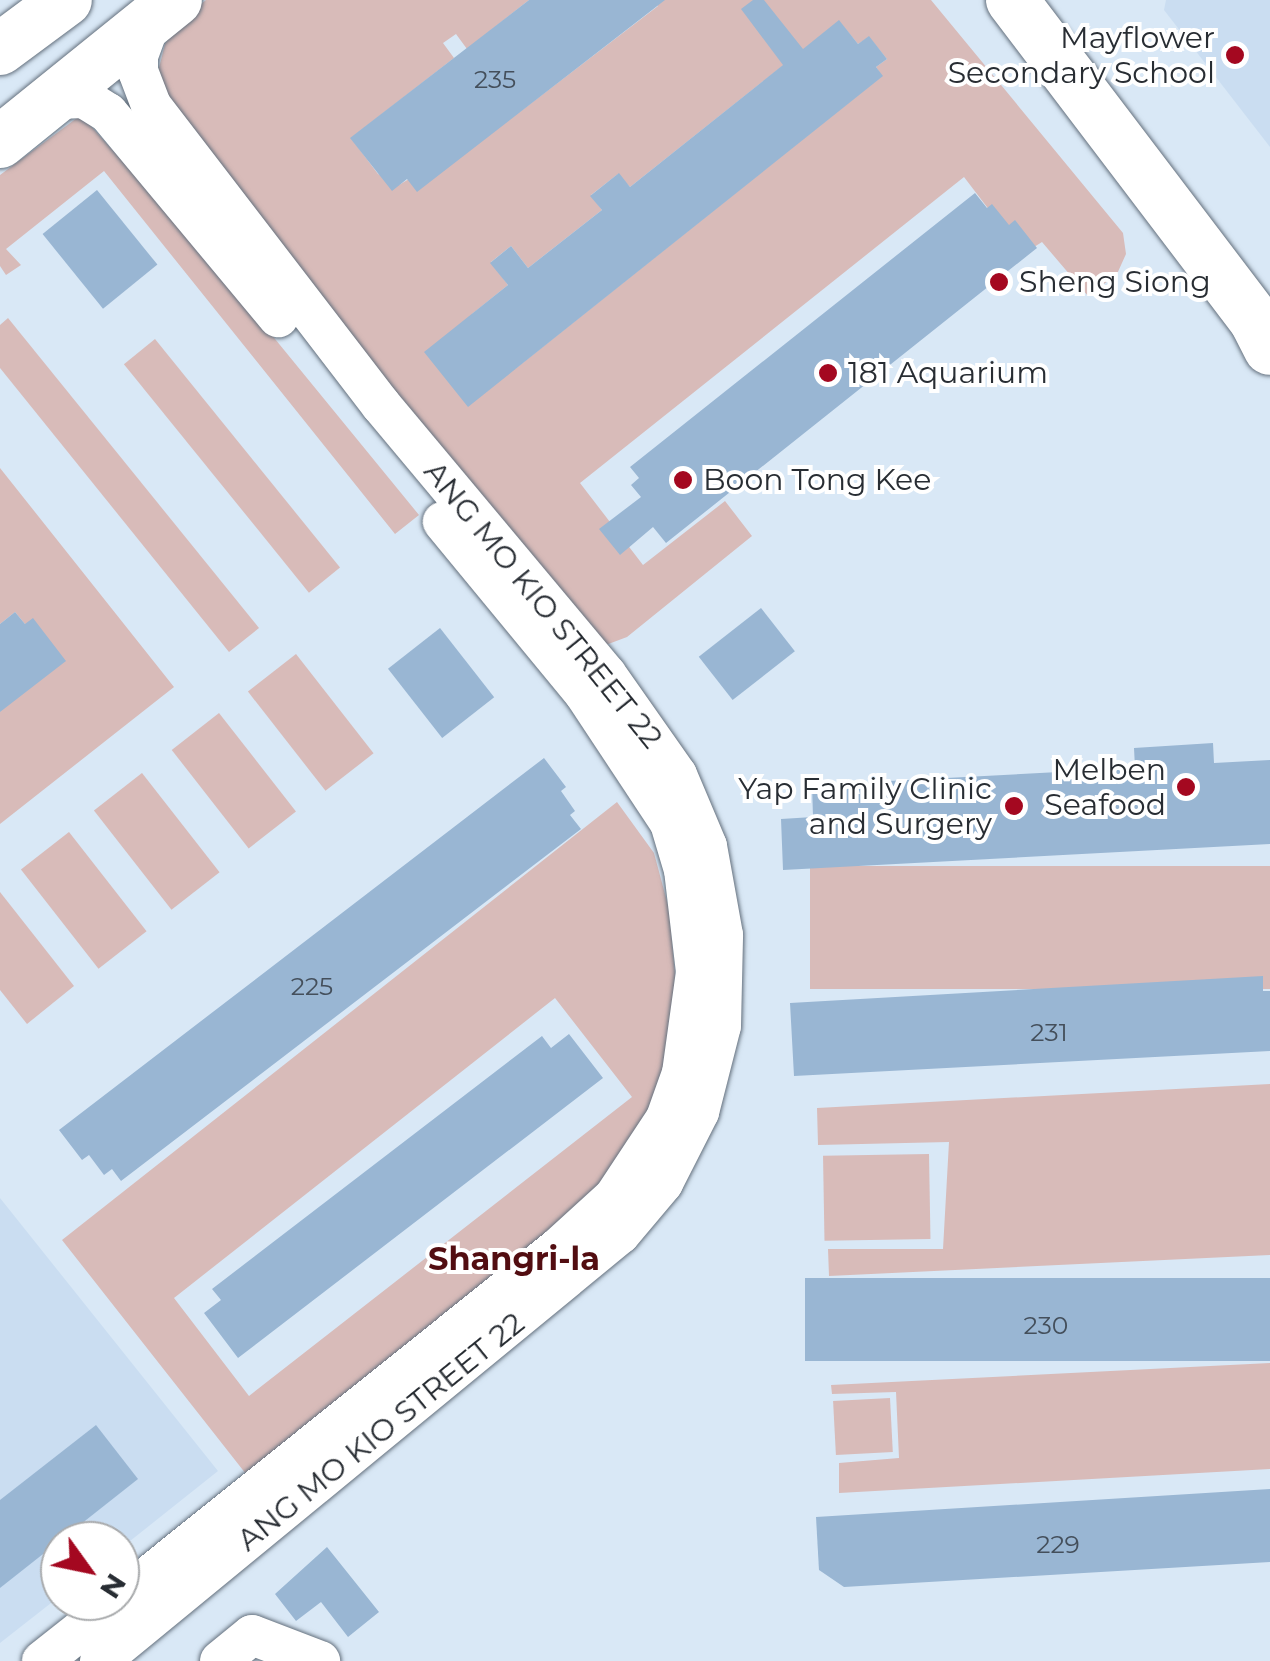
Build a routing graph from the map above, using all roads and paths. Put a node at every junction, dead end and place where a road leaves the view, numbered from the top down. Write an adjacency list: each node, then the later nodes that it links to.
1 (66, 0): 5 (main road)
2 (1012, 0): 9 (main road)
3 (1055, 0): 8 (main road)
4 (161, 9): 6 (main road); 13 (street, ANG MO KIO STREET 22)
5 (0, 49)
6 (58, 99): 7 (main road); 10 (street, ANG MO KIO STREET 22)
7 (0, 142)
8 (1270, 293)
9 (1270, 349)
10 (140, 1583)
11 (92, 1621): 12 (street, ANG MO KIO STREET 22)
12 (42, 1661)
13 (100, 1661)
14 (220, 1661): 15 (street)
15 (320, 1661)

